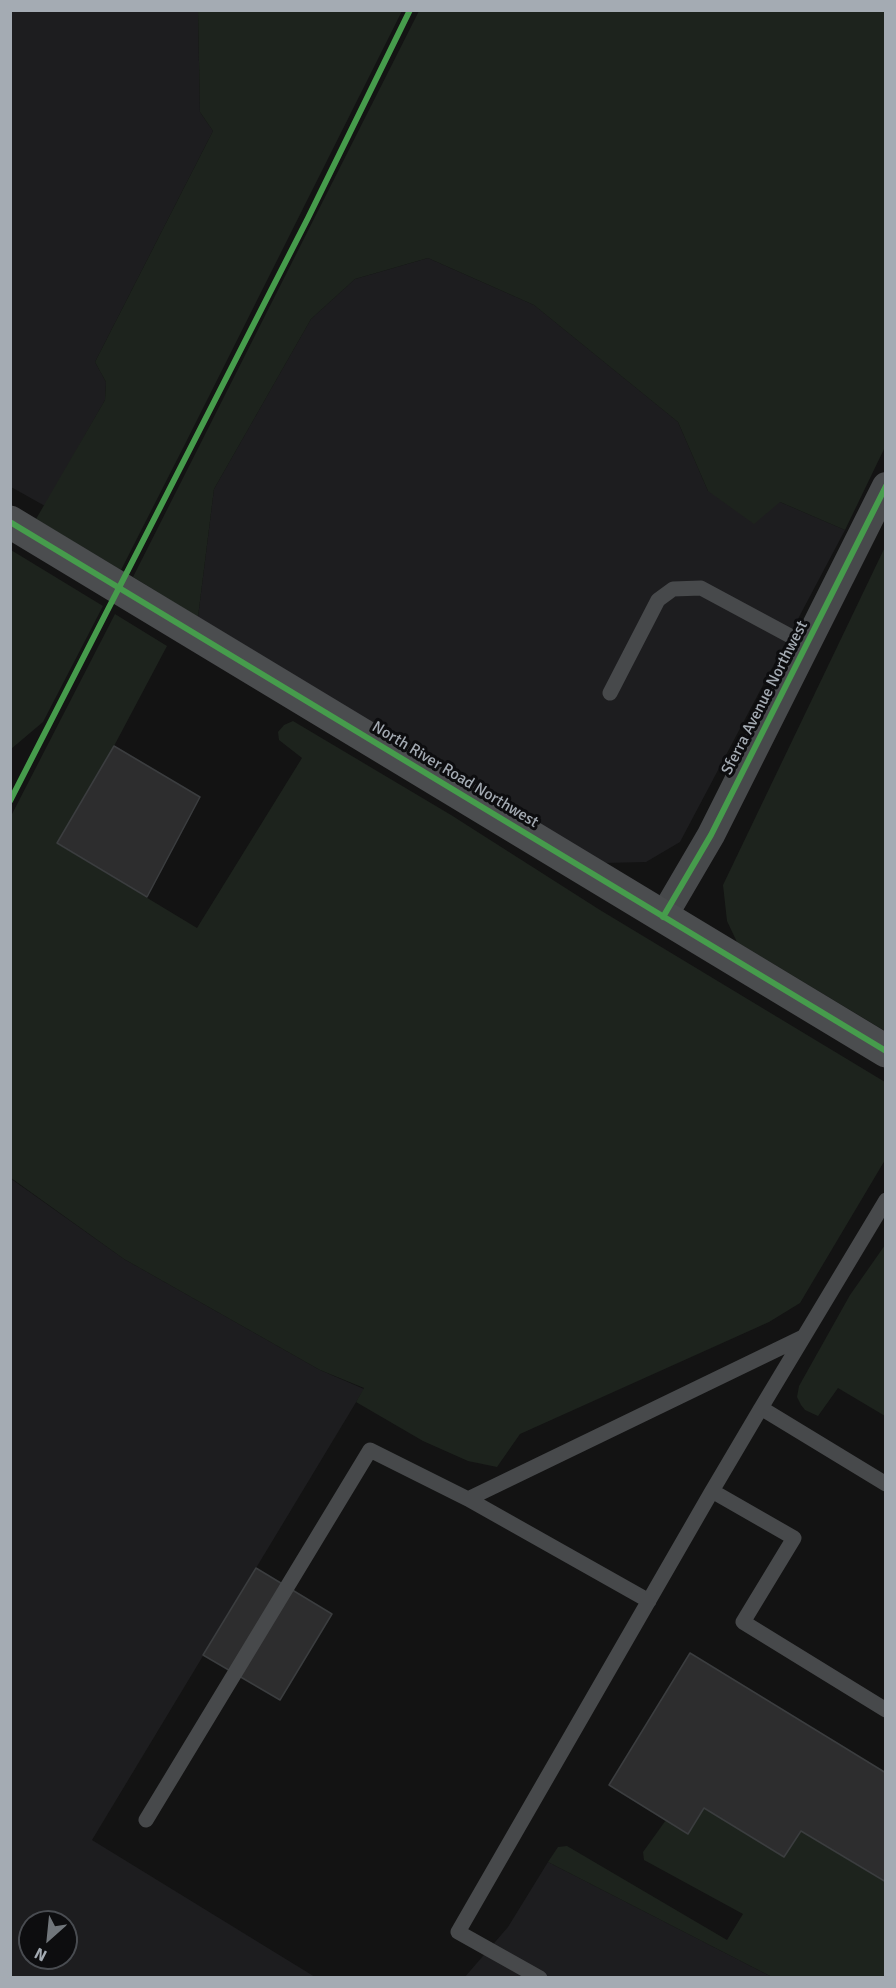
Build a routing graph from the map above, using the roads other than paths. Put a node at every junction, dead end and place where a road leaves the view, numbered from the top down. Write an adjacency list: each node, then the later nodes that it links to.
1 (885, 486): 3 (street, Sferra Avenue Northwest)
2 (10, 522): 5 (street, North River Road Northwest)
3 (807, 645): 4 (lane); 5 (street, Sferra Avenue Northwest)
4 (610, 693)
5 (663, 917): 6 (street, North River Road Northwest)
6 (885, 1051)
7 (885, 1200): 8 (lane)
8 (803, 1337): 9 (lane); 12 (lane)
9 (761, 1408): 10 (lane); 11 (lane)
10 (885, 1484)
11 (712, 1491): 13 (lane); 14 (lane)
12 (468, 1499): 13 (lane); 15 (lane)
13 (649, 1601): 16 (lane)
14 (885, 1710)
15 (146, 1820)
16 (540, 1977)

